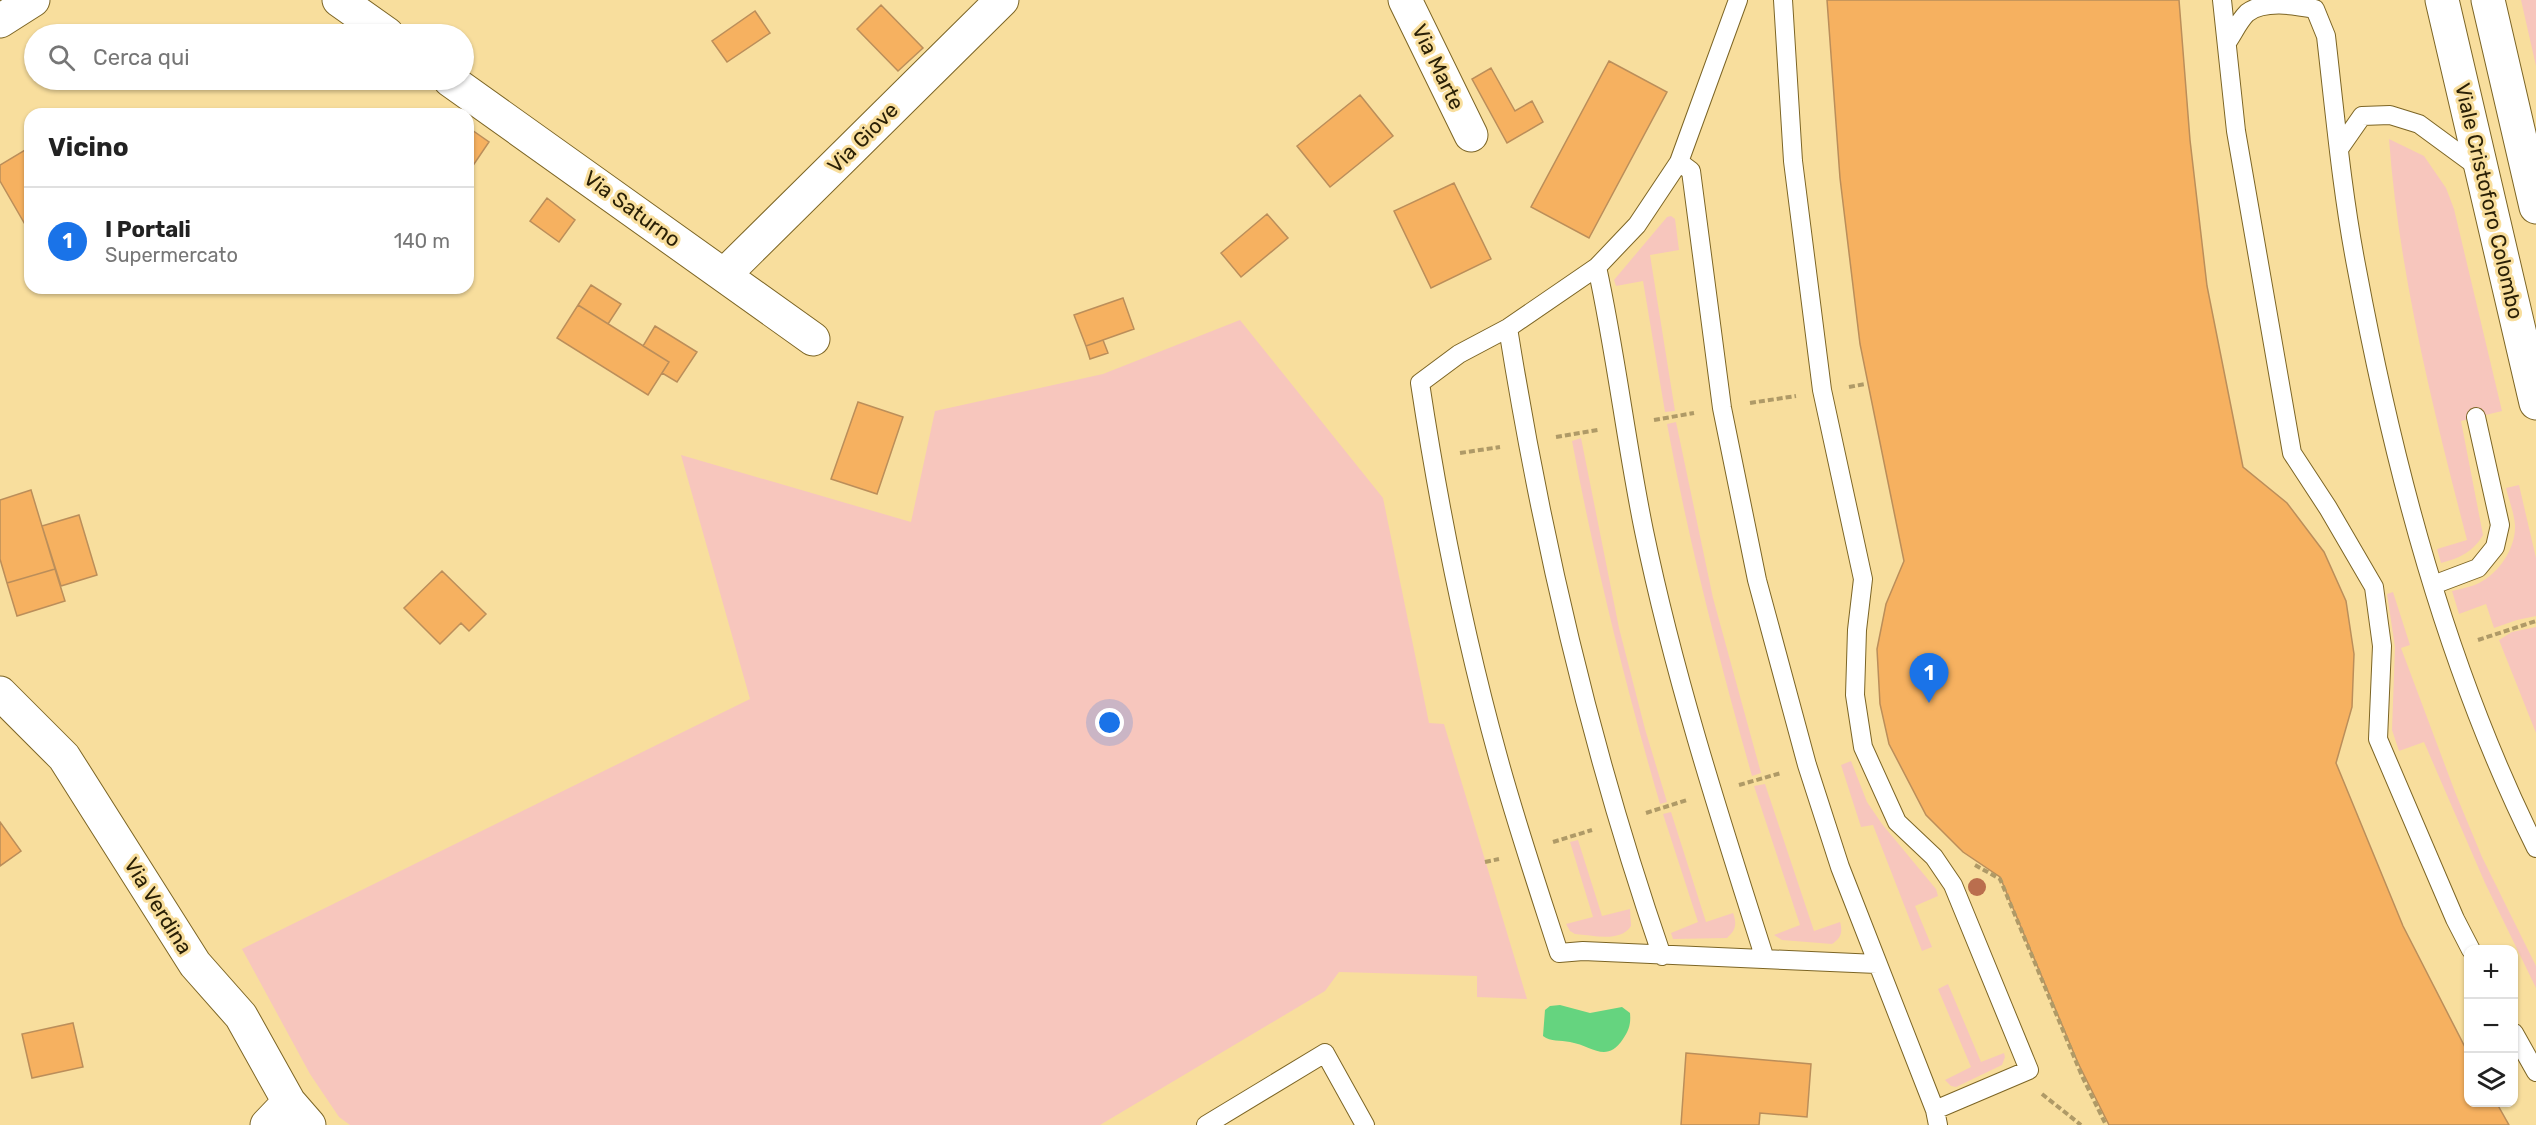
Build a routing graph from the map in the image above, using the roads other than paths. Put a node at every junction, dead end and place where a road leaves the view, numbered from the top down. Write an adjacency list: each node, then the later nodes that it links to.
1 (33, 0): 11 (street)
2 (339, 0): 12 (street)
3 (1002, 0): 21 (street, Via Giove)
4 (1405, 0): 15 (street, Via Marte)
5 (1738, 0): 17 (lane)
6 (1783, 0): 36 (lane)
7 (2222, 0): 13 (lane)
8 (2442, 0): 18 (street, Viale Cristoforo Colombo)
9 (2488, 0): 19 (street)
10 (2261, 2): 13 (lane); 16 (lane)
11 (0, 21)
12 (373, 24)
13 (2228, 41): 29 (lane)
14 (464, 90): 21 (street, Via Saturno)
15 (1471, 135)
16 (2339, 149): 18 (lane); 26 (lane)
17 (1679, 162): 20 (lane); 32 (lane)
18 (2481, 170): 24 (street, Viale Cristoforo Colombo)
19 (2536, 207)
20 (1597, 267): 22 (lane); 31 (lane)
21 (724, 275): 23 (street, Via Saturno)
22 (1509, 328): 30 (lane); 30 (lane)
23 (813, 339)
24 (2536, 403)
25 (2476, 417): 26 (lane)
26 (2433, 585): 28 (lane)
27 (0, 693): 35 (street, Via Verdina)
28 (2536, 848)
29 (2468, 945)
30 (1662, 956): 31 (lane)
31 (1765, 959): 32 (lane)
32 (1878, 964): 36 (lane)
33 (2518, 1040): 34 (lane)
34 (2536, 1072)
35 (299, 1113): 37 (street)
36 (1937, 1117)
37 (267, 1125)
38 (1206, 1125): 39 (lane)
39 (1365, 1125)

